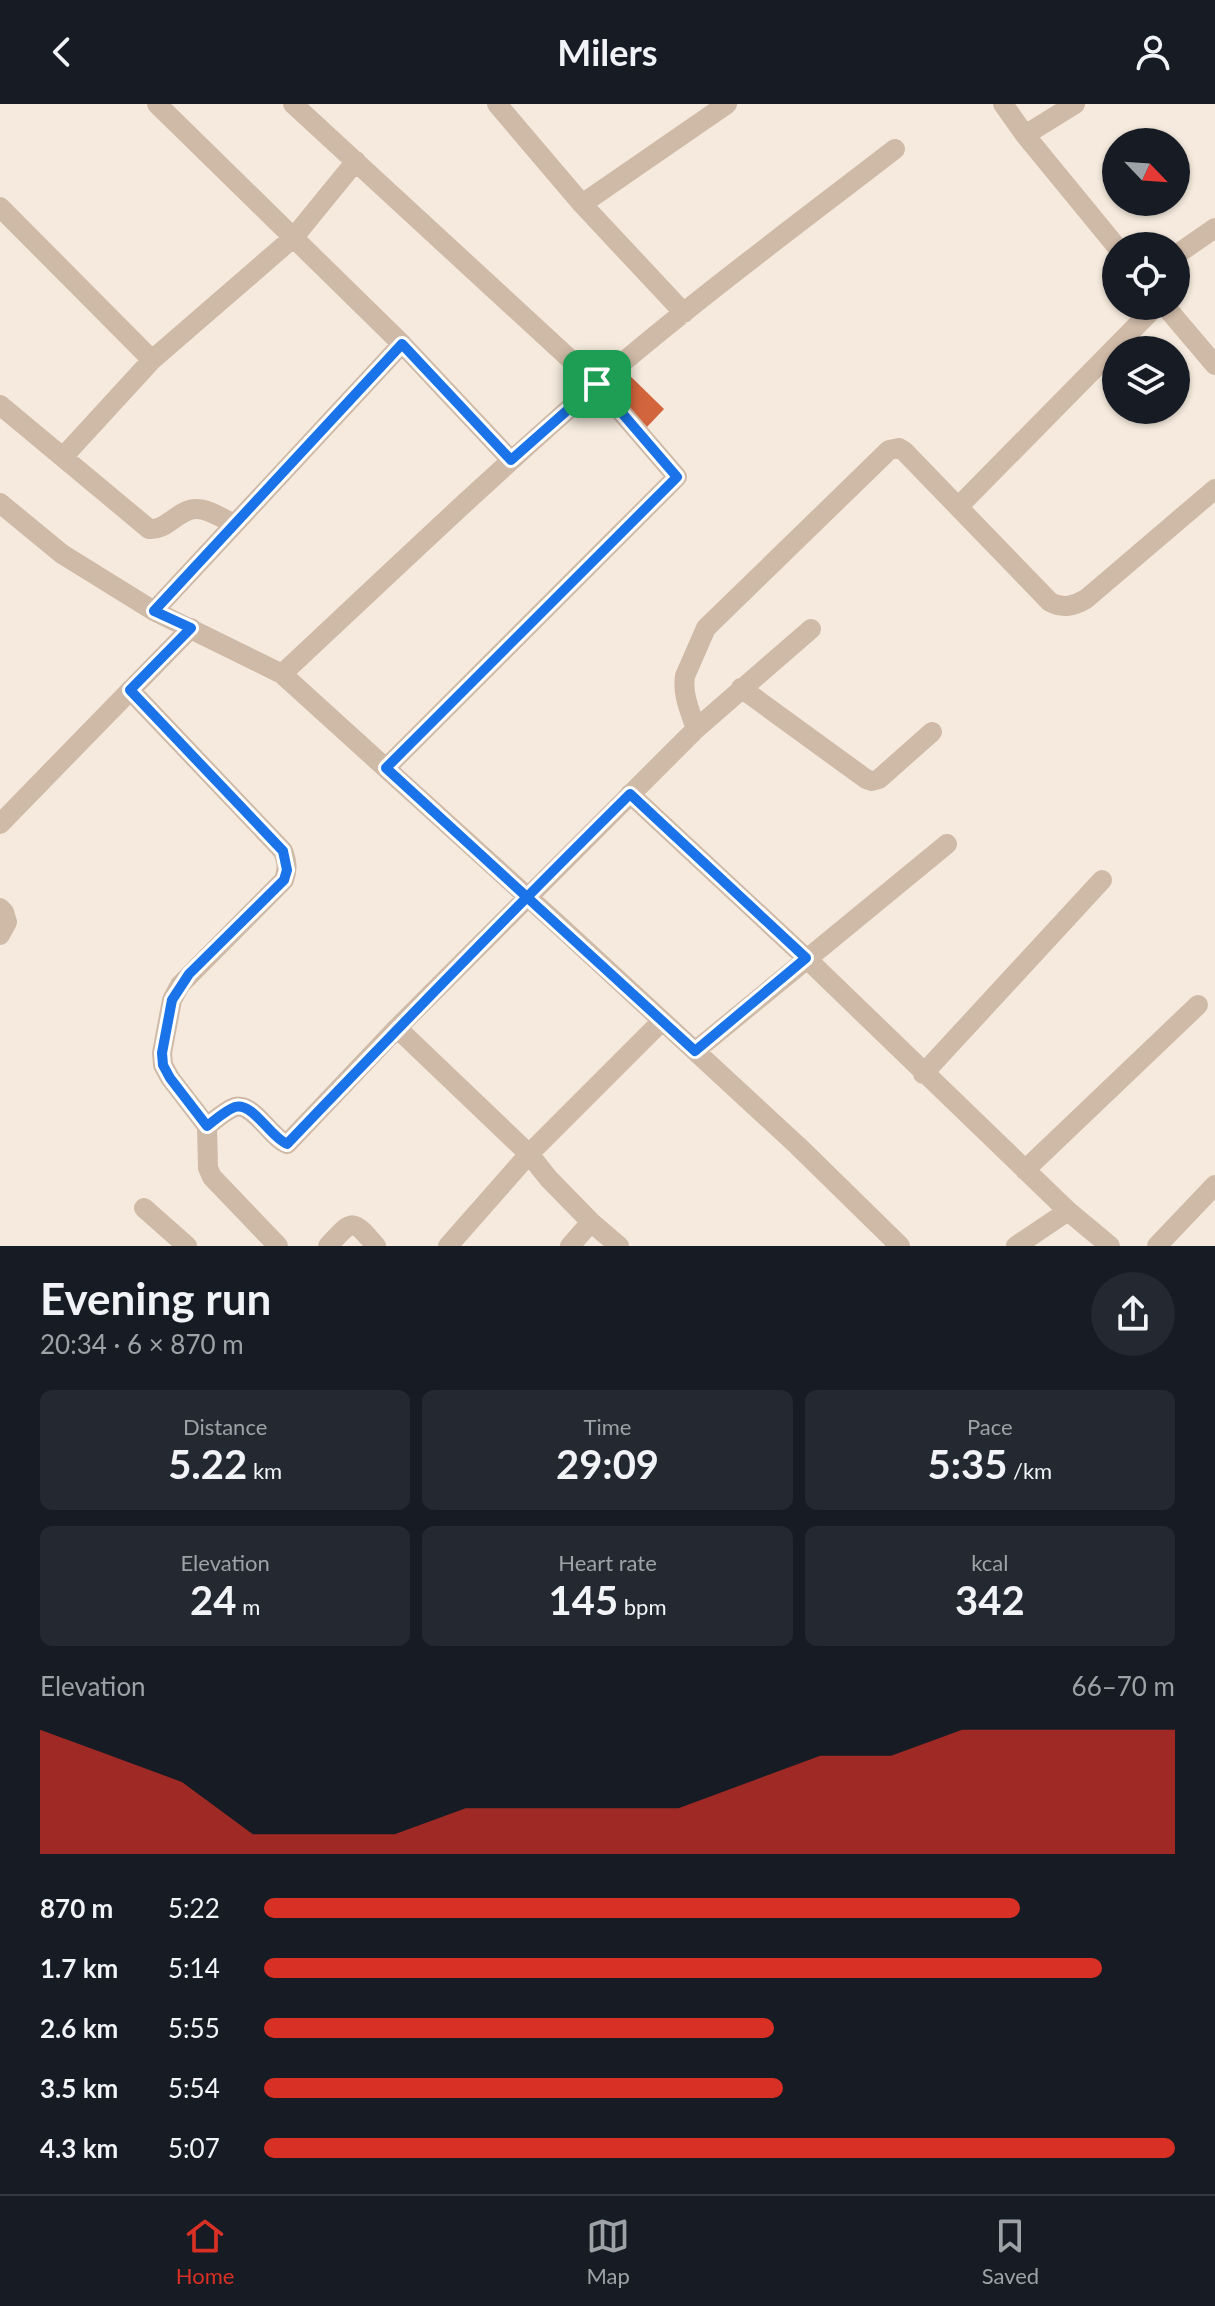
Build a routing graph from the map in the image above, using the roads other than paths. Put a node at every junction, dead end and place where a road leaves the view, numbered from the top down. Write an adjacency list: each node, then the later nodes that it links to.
1 (157, 104): 14 (street)
2 (293, 104): 9 (street)
3 (497, 104): 10 (street)
4 (727, 104): 10 (street)
5 (1003, 104): 7 (street)
6 (1075, 104): 7 (street)
7 (1025, 135): 13 (street)
8 (895, 149): 16 (street)
9 (356, 161): 14 (street); 22 (street)
10 (582, 204): 16 (street)
11 (0, 207): 20 (street)
12 (1215, 228): 15 (street)
13 (1105, 232)
14 (294, 237): 19 (street); 20 (street)
15 (1190, 245)
16 (684, 313): 22 (street)
17 (1142, 320): 28 (street)
18 (1177, 320): 21 (street)
19 (402, 344): 25 (street); 29 (street)
20 (152, 360): 24 (street)
21 (1215, 365)
22 (597, 384): 25 (street); 38 (street)
23 (0, 405): 24 (street)
24 (63, 457): 29 (street)
25 (511, 460): 33 (street)
26 (1215, 489): 28 (street)
27 (0, 503): 30 (street)
28 (959, 506): 36 (street)
29 (234, 524): 30 (street)
30 (154, 611): 31 (street)
31 (191, 628): 33 (street); 35 (street)
32 (811, 629): 34 (street)
33 (282, 674): 38 (street)
34 (741, 688): 36 (street); 37 (street)
35 (130, 690): 40 (street); 52 (street)
36 (696, 729): 39 (street)
37 (932, 732)
38 (386, 768): 43 (street)
39 (630, 794): 43 (street); 46 (street)
40 (0, 824)
41 (947, 844): 46 (street)
42 (1102, 880): 51 (street)
43 (527, 896): 48 (street); 49 (street)
44 (0, 908): 45 (street)
45 (0, 935)
46 (806, 958): 50 (street); 51 (street)
47 (1198, 1005): 54 (street)
48 (662, 1021): 50 (street); 53 (street)
49 (397, 1028): 52 (street); 53 (street)
50 (695, 1051): 66 (street)
51 (923, 1074): 54 (street)
52 (207, 1126): 60 (street)
53 (529, 1154): 58 (street); 63 (street)
54 (1025, 1170): 57 (street)
55 (1215, 1185): 69 (street)
56 (144, 1208): 59 (street)
57 (1068, 1211): 67 (street); 68 (street)
58 (591, 1222): 64 (street); 65 (street)
59 (187, 1246)
60 (278, 1246)
61 (328, 1246): 62 (street)
62 (376, 1246)
63 (448, 1246)
64 (570, 1246)
65 (619, 1246)
66 (900, 1246)
67 (1016, 1246)
68 (1110, 1246)
69 (1157, 1246)

